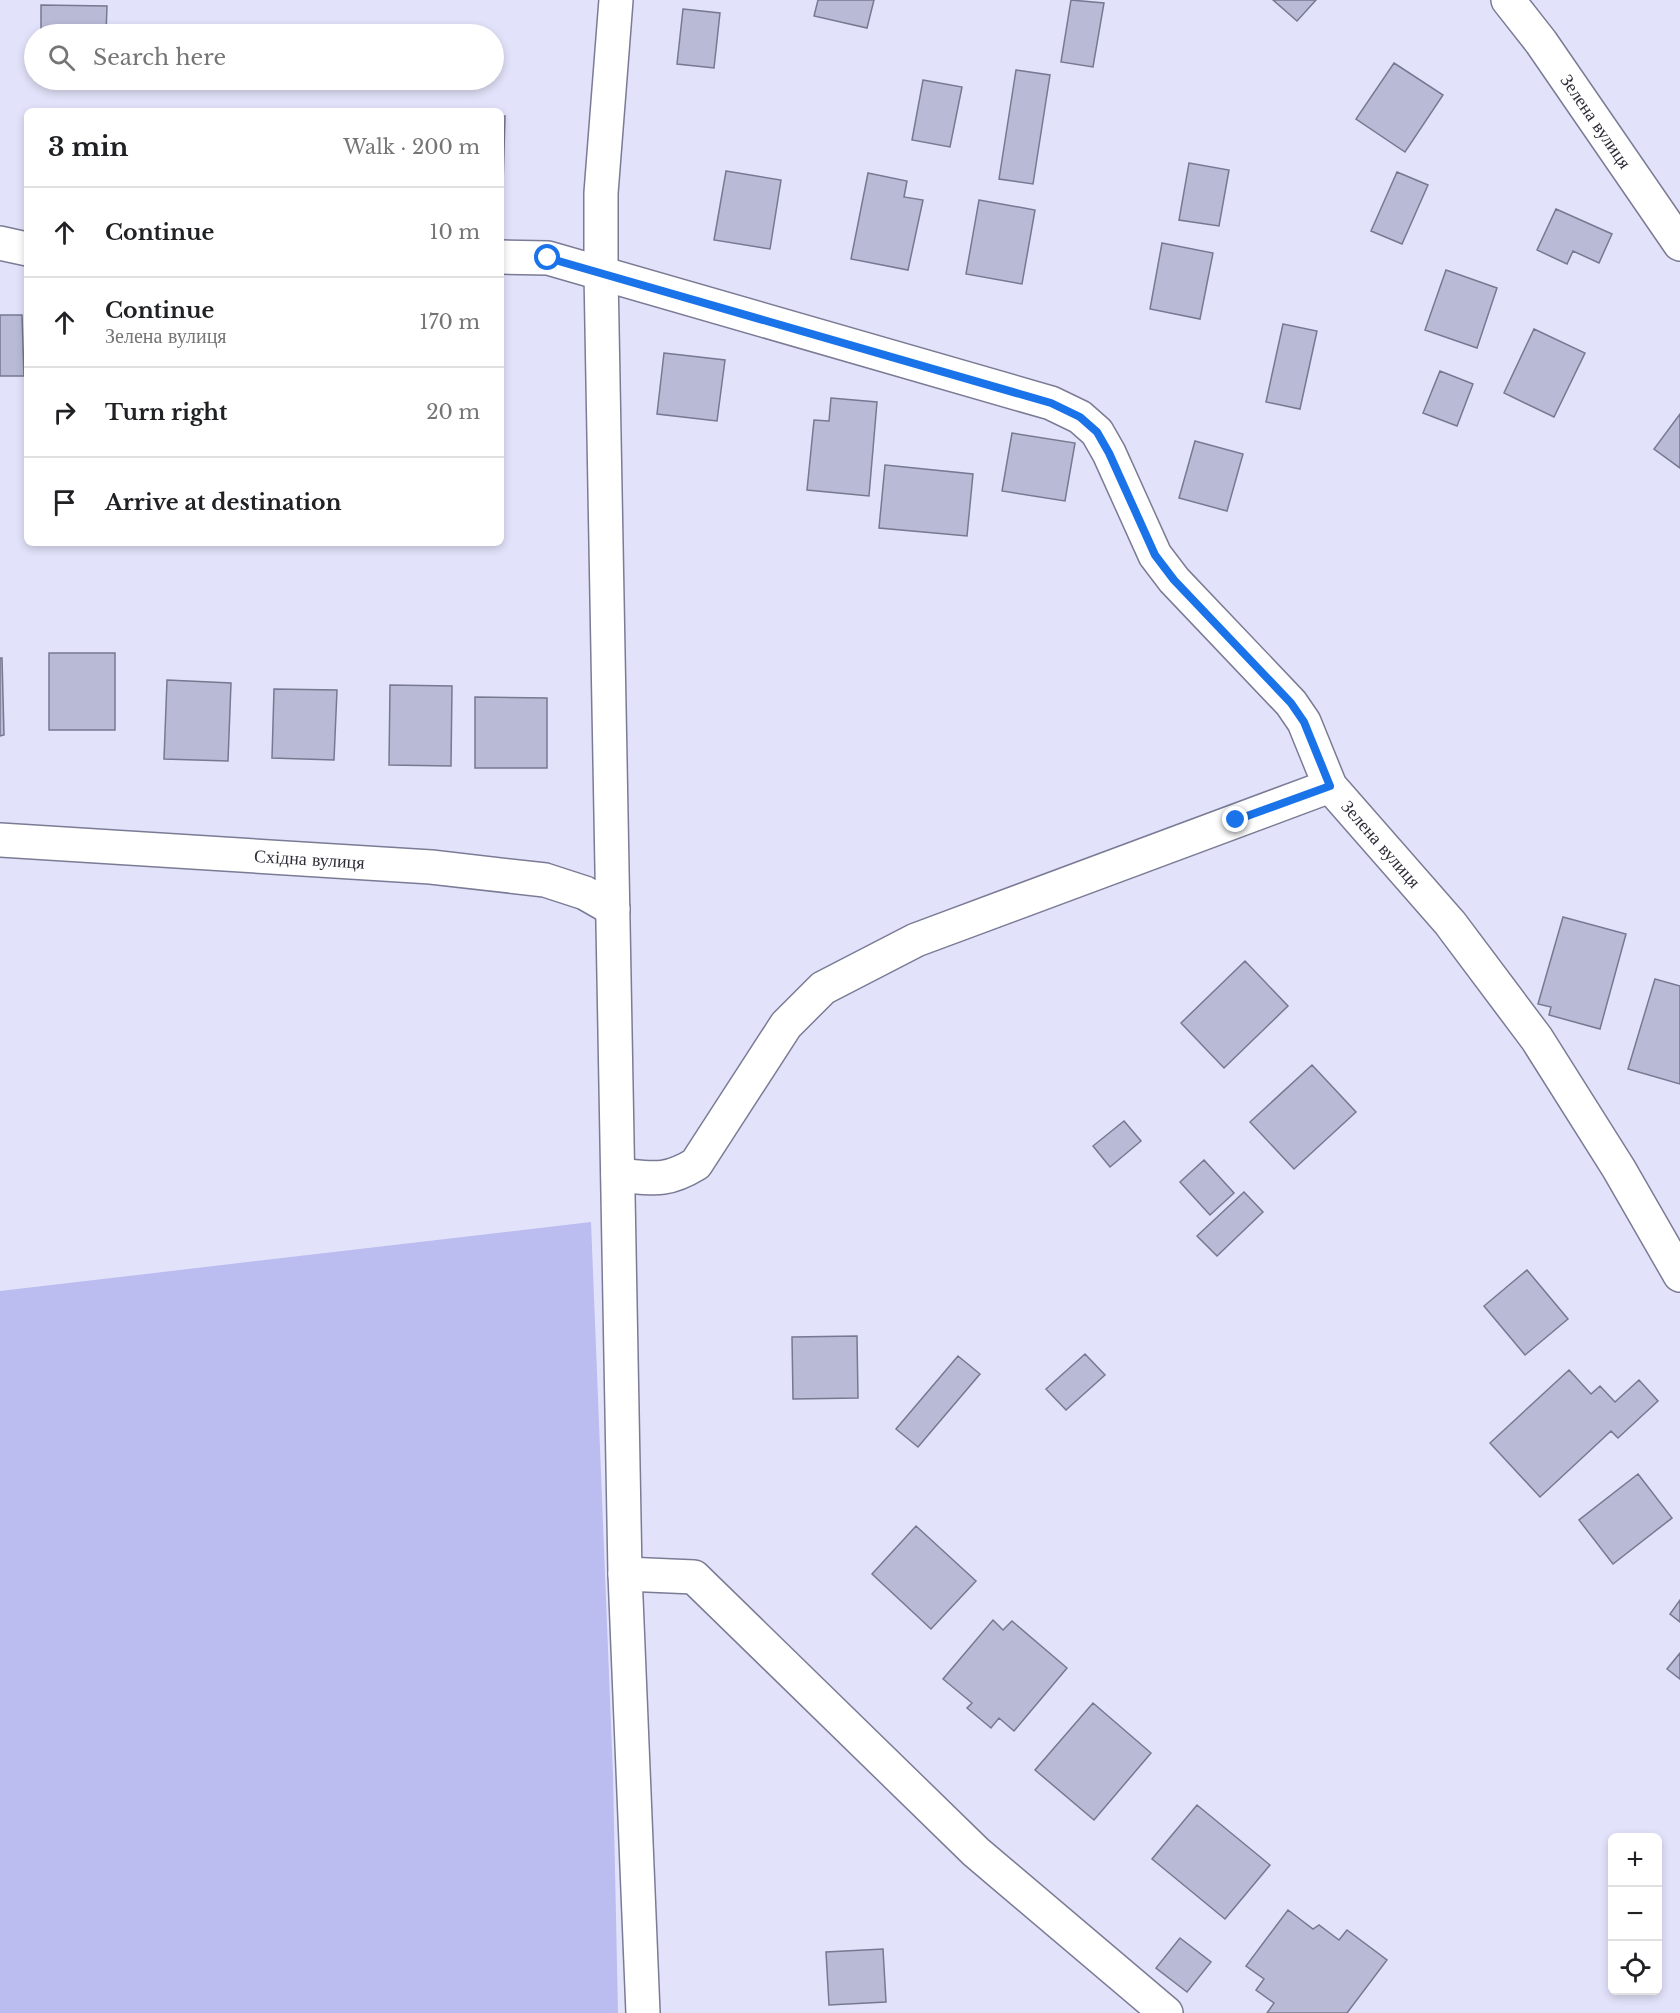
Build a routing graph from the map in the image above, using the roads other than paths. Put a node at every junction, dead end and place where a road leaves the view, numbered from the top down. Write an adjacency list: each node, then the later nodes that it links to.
1 (616, 0): 7 (street)
2 (1508, 0): 4 (street, Зелена вулиця)
3 (0, 243): 5 (street)
4 (1680, 244)
5 (24, 248)
6 (504, 258): 7 (street, Зелена вулиця)
7 (601, 273): 8 (street, Зелена вулиця); 10 (street)
8 (1330, 786): 11 (street); 12 (street, Зелена вулиця)
9 (0, 840): 10 (street, Східна вулиця)
10 (613, 909): 11 (street)
11 (618, 1175): 13 (street)
12 (1680, 1275)
13 (625, 1574): 14 (street); 15 (street)
14 (643, 2013)
15 (1166, 2013)

